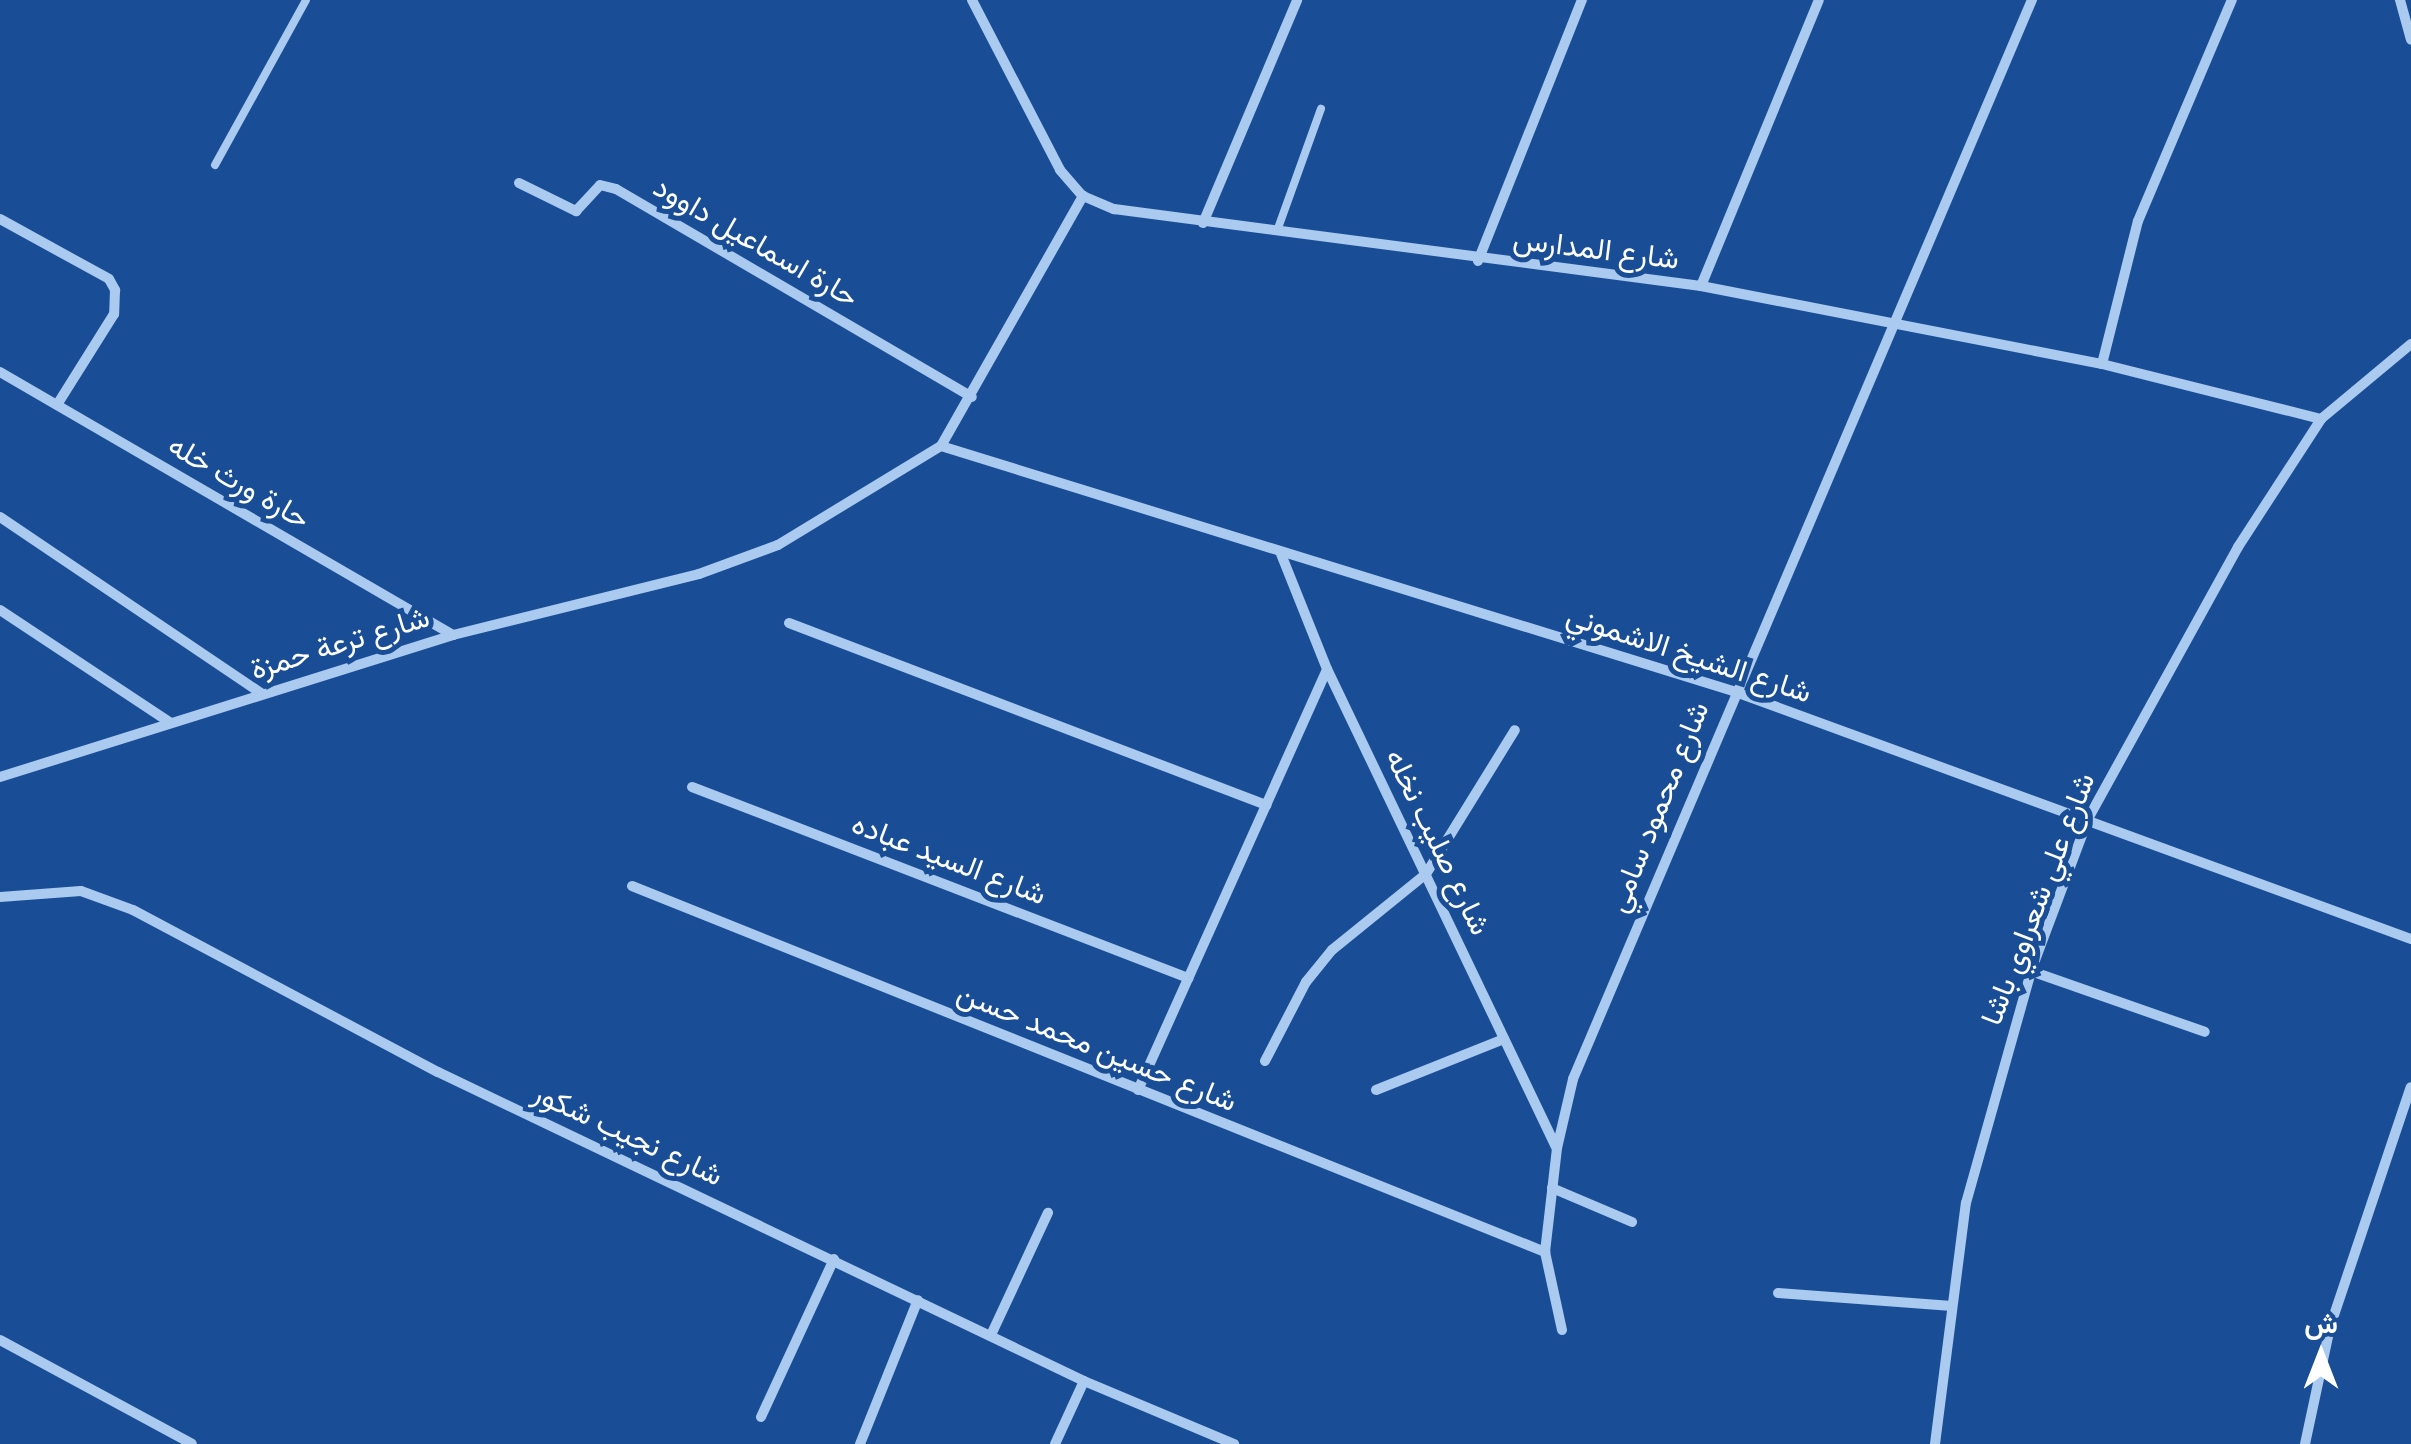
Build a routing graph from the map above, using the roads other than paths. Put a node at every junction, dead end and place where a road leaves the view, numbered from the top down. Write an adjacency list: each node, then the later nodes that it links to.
1 (306, 0): 11 (lane)
2 (972, 0): 13 (street)
3 (1298, 0): 15 (street)
4 (1582, 0): 17 (street)
5 (1818, 0): 18 (street)
6 (2032, 0): 19 (street, شارع محمود سامي)
7 (2232, 0): 21 (street)
8 (2400, 0): 9 (street)
9 (2411, 40)
10 (1321, 108): 16 (lane)
11 (214, 166)
12 (519, 183): 23 (street, حارة اسماعيل داوود)
13 (1082, 196): 15 (street, شارع المدارس); 23 (street)
14 (0, 218): 24 (street)
15 (1202, 223): 16 (street, شارع المدارس)
16 (1276, 234): 17 (street, شارع المدارس)
17 (1478, 261): 18 (street, شارع المدارس)
18 (1701, 286): 19 (street, شارع المدارس)
19 (1900, 321): 21 (street, شارع المدارس); 33 (street, شارع محمود سامي)
20 (2411, 344): 25 (street, شارع علي شعراوي باشا)
21 (2102, 364): 25 (street, شارع المدارس)
22 (0, 372): 24 (street, حارة ورث خله)
23 (972, 397): 26 (street)
24 (57, 405): 31 (street, حارة ورث خله)
25 (2322, 419): 40 (street, شارع علي شعراوي باشا)
26 (941, 446): 28 (street, شارع الشيخ الاشموني); 31 (street, شارع ترعة حمزة)
27 (0, 516): 34 (street)
28 (1282, 554): 32 (street, شارع صليب نخله); 33 (street, شارع الشيخ الاشموني)
29 (0, 610): 35 (street)
30 (790, 623): 39 (street)
31 (453, 635): 34 (street, شارع ترعة حمزة)
32 (1327, 669): 39 (street); 41 (street, شارع صليب نخله)
33 (1733, 691): 40 (street, شارع الشيخ الاشموني); 53 (street, شارع محمود سامي)
34 (261, 694): 35 (street, شارع ترعة حمزة)
35 (169, 722): 37 (street, شارع ترعة حمزة)
36 (1516, 730): 41 (street)
37 (1, 776)
38 (692, 787): 46 (street, شارع السيد عباده)
39 (1266, 804): 46 (street)
40 (2089, 817): 44 (street, شارع الشيخ الاشموني); 45 (street, شارع علي شعراوي باشا)
41 (1426, 874): 48 (street, شارع صليب نخله); 49 (street)
42 (632, 886): 51 (street, شارع حسين محمد حسن)
43 (0, 897): 58 (street, شارع نجيب شكور)
44 (2411, 939)
45 (2031, 972): 47 (street); 61 (street, شارع علي شعراوي باشا)
46 (1188, 978): 51 (street)
47 (2205, 1032)
48 (1504, 1039): 52 (street); 53 (street, شارع صليب نخله)
49 (1265, 1061)
50 (2411, 1087): 72 (street)
51 (1138, 1090): 57 (street, شارع حسين محمد حسن)
52 (1376, 1090)
53 (1556, 1148): 54 (street, شارع محمود سامي)
54 (1552, 1188): 56 (street); 57 (street, شارع محمود سامي)
55 (1048, 1213): 63 (street)
56 (1632, 1222)
57 (1545, 1252): 62 (street, شارع محمود سامي)
58 (834, 1259): 60 (street, شارع نجيب شكور); 66 (street)
59 (1778, 1293): 61 (street)
60 (918, 1300): 63 (street, شارع نجيب شكور); 68 (street)
61 (1949, 1306): 71 (street, شارع علي شعراوي باشا)
62 (1562, 1330)
63 (991, 1335): 65 (street, شارع نجيب شكور)
64 (0, 1340): 67 (street)
65 (1084, 1380): 69 (street); 70 (street, شارع نجيب شكور)
66 (762, 1417)
67 (186, 1443)
68 (860, 1444)
69 (1055, 1444)
70 (1234, 1444)
71 (1936, 1444)
72 (2304, 1444)

